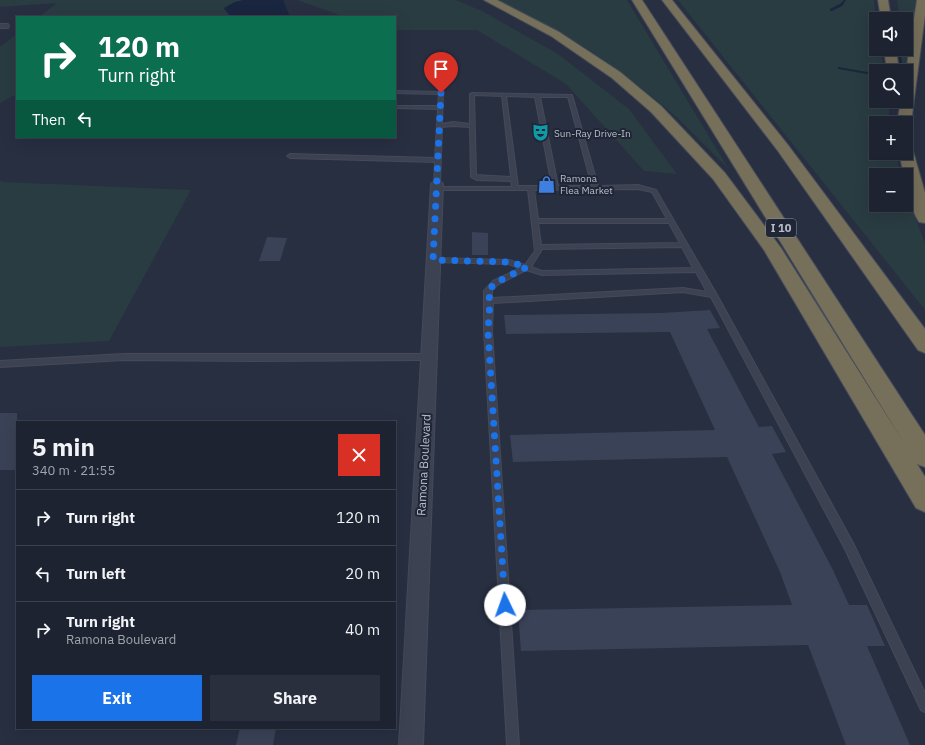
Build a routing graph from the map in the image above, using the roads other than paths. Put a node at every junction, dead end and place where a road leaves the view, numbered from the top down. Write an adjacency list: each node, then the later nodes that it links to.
1 (489, 0): 38 (highway)
2 (637, 0): 37 (highway, I 10)
3 (667, 0): 34 (highway)
4 (883, 0): 6 (highway)
5 (922, 0): 12 (highway)
6 (885, 12)
7 (396, 92): 11 (lane)
8 (504, 95): 9 (lane); 14 (lane); 18 (lane)
9 (537, 95): 20 (lane); 23 (lane)
10 (396, 107): 11 (lane)
11 (440, 108): 13 (lane)
12 (905, 116)
13 (439, 126): 14 (lane); 16 (lane)
14 (472, 126): 18 (lane)
15 (290, 156): 16 (lane)
16 (438, 160): 19 (lane)
17 (908, 160): 24 (highway)
18 (514, 179): 21 (lane)
19 (436, 187): 21 (lane); 29 (street, Ramona Boulevard)
20 (595, 187): 23 (lane); 26 (lane)
21 (515, 188): 22 (lane)
22 (531, 188): 23 (lane); 25 (lane)
23 (555, 188)
24 (925, 218)
25 (534, 221): 26 (lane); 28 (lane)
26 (671, 221): 27 (lane)
27 (684, 246): 28 (lane); 31 (lane)
28 (537, 247): 30 (lane)
29 (433, 260): 30 (lane); 35 (street, Ramona Boulevard)
30 (527, 267): 31 (lane); 33 (lane)
31 (698, 270): 32 (lane)
32 (713, 295): 33 (lane); 39 (lane)
33 (490, 301): 41 (lane)
34 (925, 345)
35 (429, 357): 36 (lane); 40 (street, Ramona Boulevard)
36 (0, 364)
37 (925, 456)
38 (925, 500)
39 (925, 706)
40 (411, 745)
41 (513, 745)

